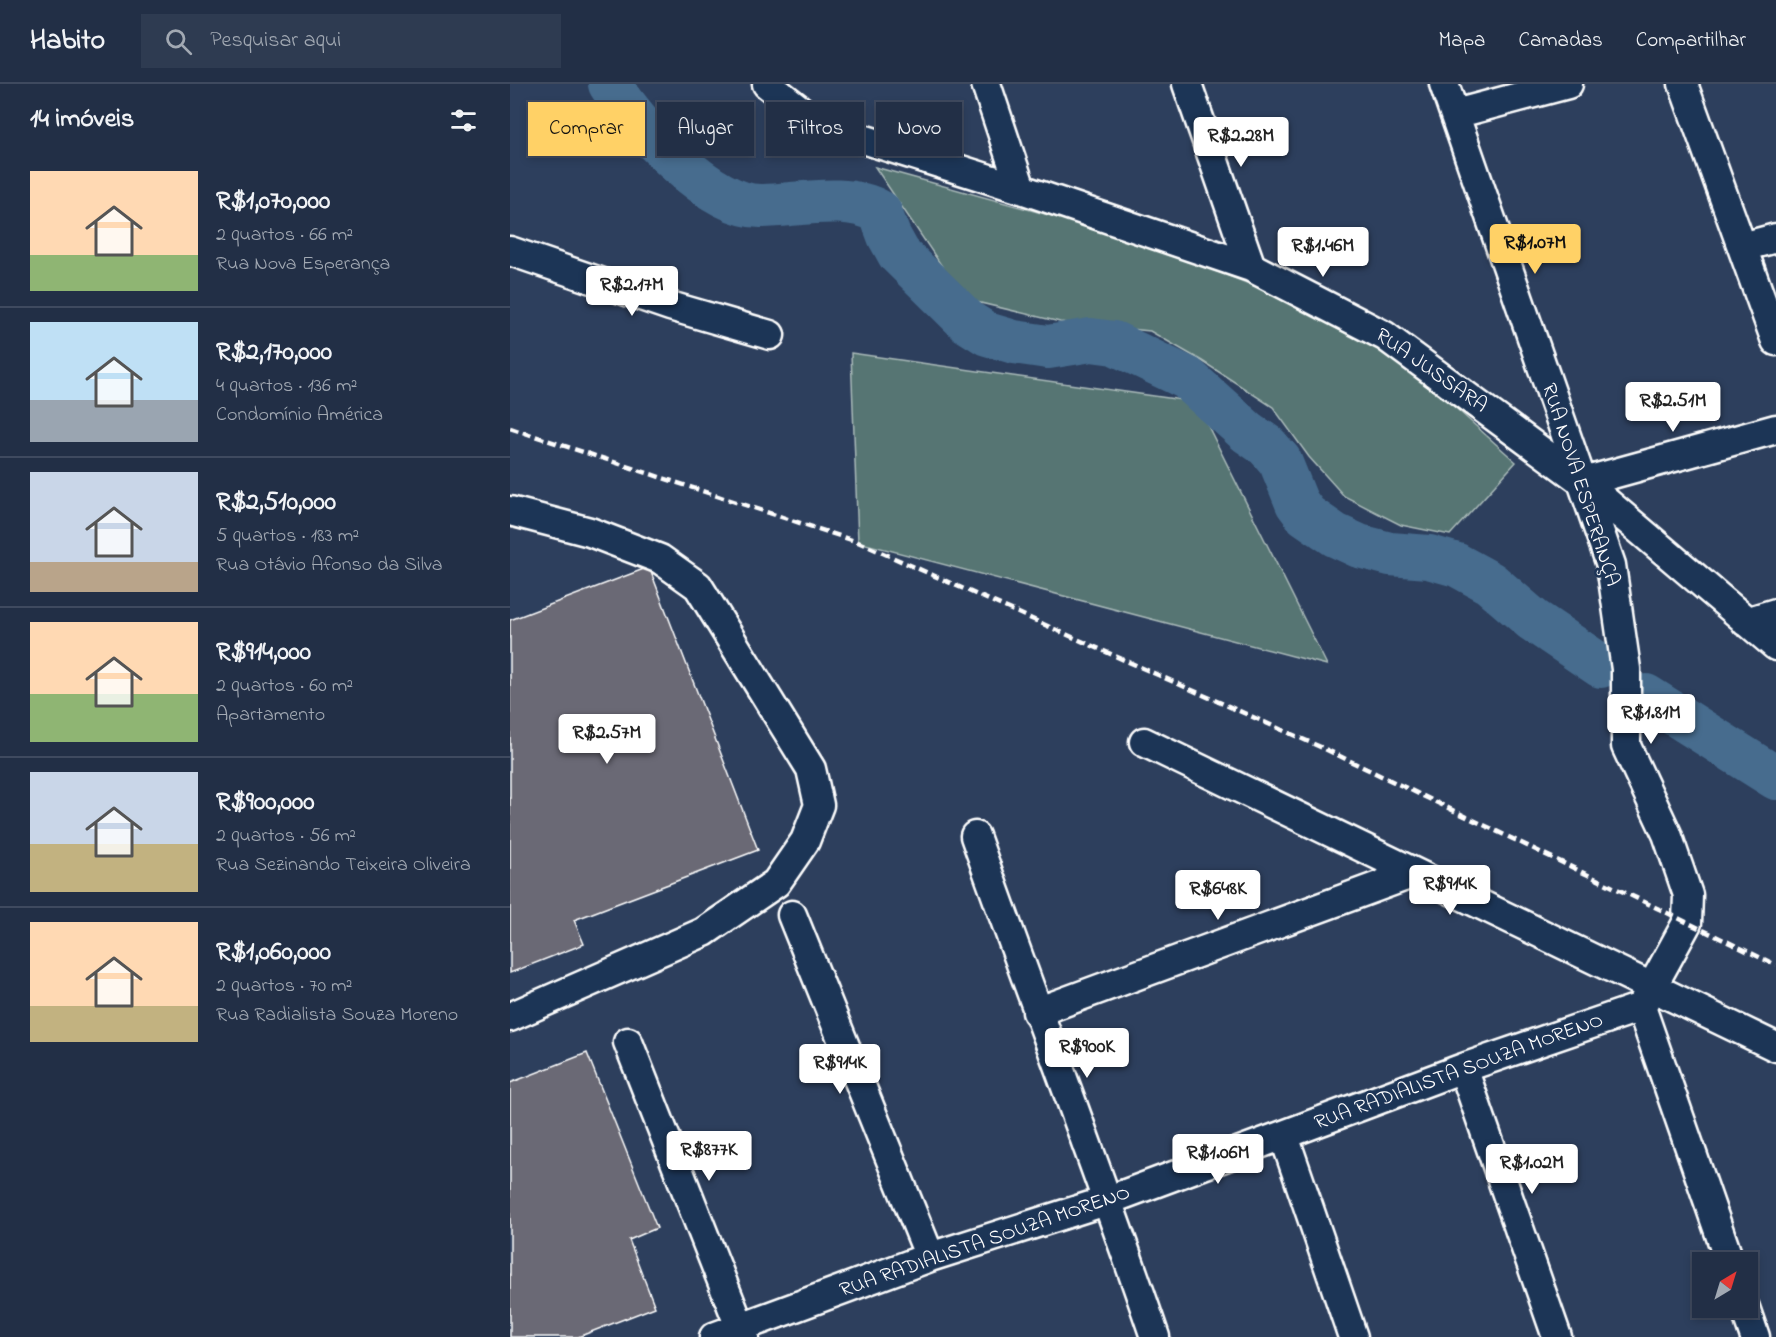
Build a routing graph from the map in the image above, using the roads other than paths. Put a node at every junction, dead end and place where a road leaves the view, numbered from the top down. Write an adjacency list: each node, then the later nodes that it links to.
1 (767, 84): 8 (street, RUA JUSSARA)
2 (986, 84): 8 (street)
3 (1187, 84): 12 (street)
4 (1444, 84): 7 (street, RUA NOVA ESPERANÇA)
5 (1568, 84): 7 (street)
6 (1683, 84): 10 (street)
7 (1455, 114): 16 (street, RUA NOVA ESPERANÇA)
8 (1021, 189): 12 (street, RUA JUSSARA)
9 (1776, 238): 10 (street)
10 (1742, 247): 14 (street)
11 (510, 251): 13 (street)
12 (1251, 267): 16 (street, RUA JUSSARA)
13 (770, 335)
14 (1776, 341)
15 (1776, 429): 16 (street)
16 (1582, 482): 19 (street, RUA JUSSARA); 25 (street, RUA NOVA ESPERANÇA)
17 (510, 511): 27 (street)
18 (1776, 613): 19 (street)
19 (1746, 622): 20 (street, RUA JUSSARA)
20 (1776, 646)
21 (1144, 742): 23 (street)
22 (975, 836): 26 (street)
23 (1414, 873): 25 (street); 26 (street)
24 (792, 915): 34 (street)
25 (1647, 998): 29 (street); 30 (street, RUA RADIALISTA SOUZA MORENO); 33 (street)
26 (1037, 1012): 32 (street)
27 (510, 1017)
28 (628, 1042): 36 (street)
29 (1776, 1047)
30 (1463, 1068): 31 (street, RUA RADIALISTA SOUZA MORENO); 40 (street)
31 (1284, 1136): 32 (street, RUA RADIALISTA SOUZA MORENO); 39 (street)
32 (1109, 1200): 34 (street, RUA RADIALISTA SOUZA MORENO); 38 (street)
33 (1727, 1252)
34 (930, 1257): 36 (street, RUA RADIALISTA SOUZA MORENO)
35 (1748, 1318): 41 (street)
36 (743, 1332): 37 (street, RUA RADIALISTA SOUZA MORENO)
37 (714, 1337)
38 (1155, 1337)
39 (1353, 1337)
40 (1557, 1337)
41 (1755, 1337)

